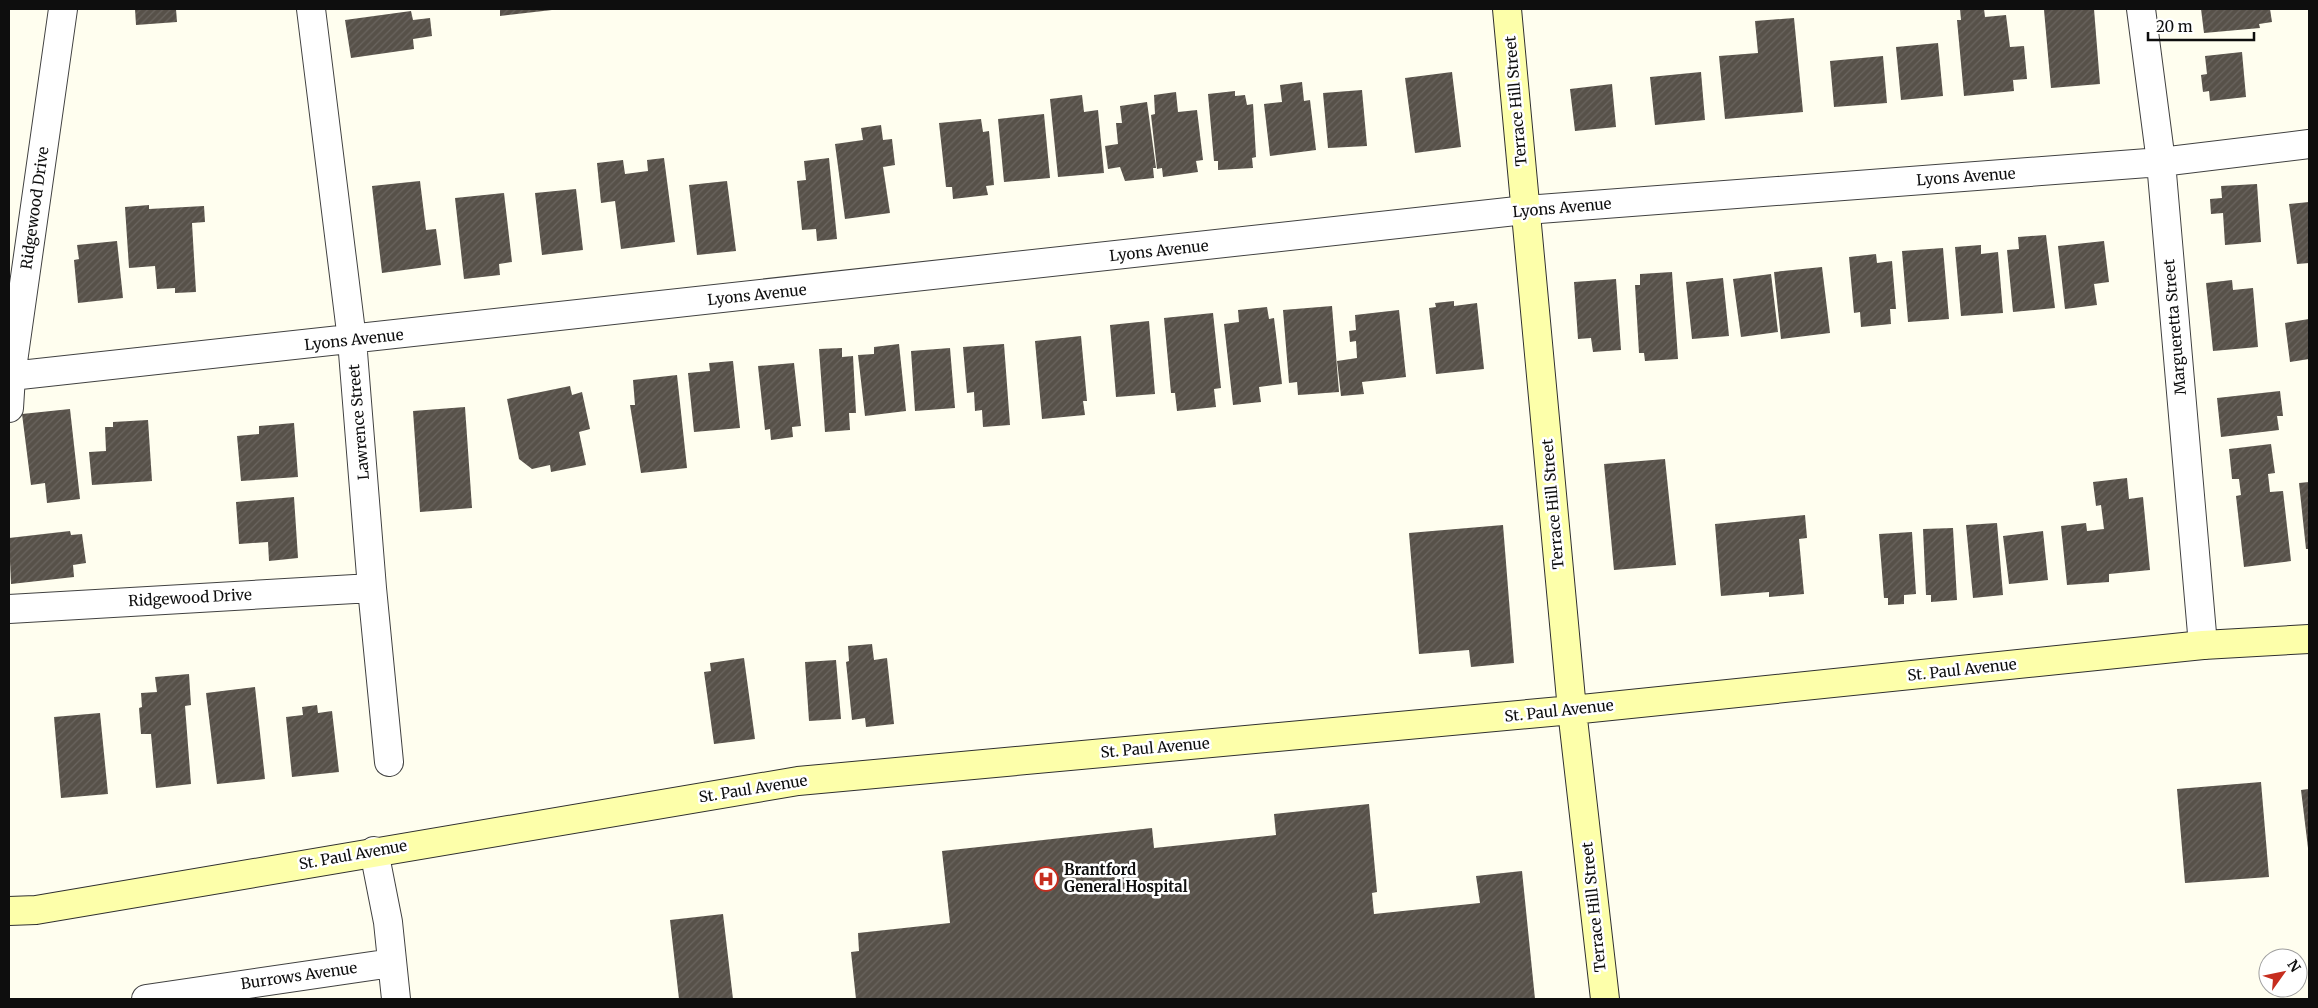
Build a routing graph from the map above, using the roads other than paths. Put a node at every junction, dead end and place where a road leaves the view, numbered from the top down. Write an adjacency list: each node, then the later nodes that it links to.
1 (63, 9): 9 (street, Ridgewood Drive)
2 (1508, 9): 7 (main road, Terrace Hill Street)
3 (2142, 9): 6 (street, Margueretta Street)
4 (307, 14): 8 (street, Lawrence Street)
5 (2309, 144): 6 (street, Lyons Avenue)
6 (2161, 162): 7 (street, Lyons Avenue); 14 (street, Margueretta Street)
7 (1526, 210): 8 (street, Lyons Avenue); 15 (main road, Terrace Hill Street)
8 (352, 340): 9 (street, Lyons Avenue); 11 (street, Lawrence Street)
9 (11, 376): 10 (street, Ridgewood Drive)
10 (9, 408)
11 (372, 588): 12 (street, Ridgewood Drive); 16 (street, Lawrence Street)
12 (9, 609)
13 (2309, 639): 14 (main road, St. Paul Avenue)
14 (2204, 645): 15 (main road, St. Paul Avenue)
15 (1572, 710): 17 (main road, St. Paul Avenue); 22 (main road, Terrace Hill Street)
16 (389, 762)
17 (374, 851): 18 (main road, St. Paul Avenue); 19 (street)
18 (9, 910)
19 (392, 963): 20 (street, Burrows Avenue); 21 (street)
20 (146, 999)
21 (396, 999)
22 (1605, 999)

